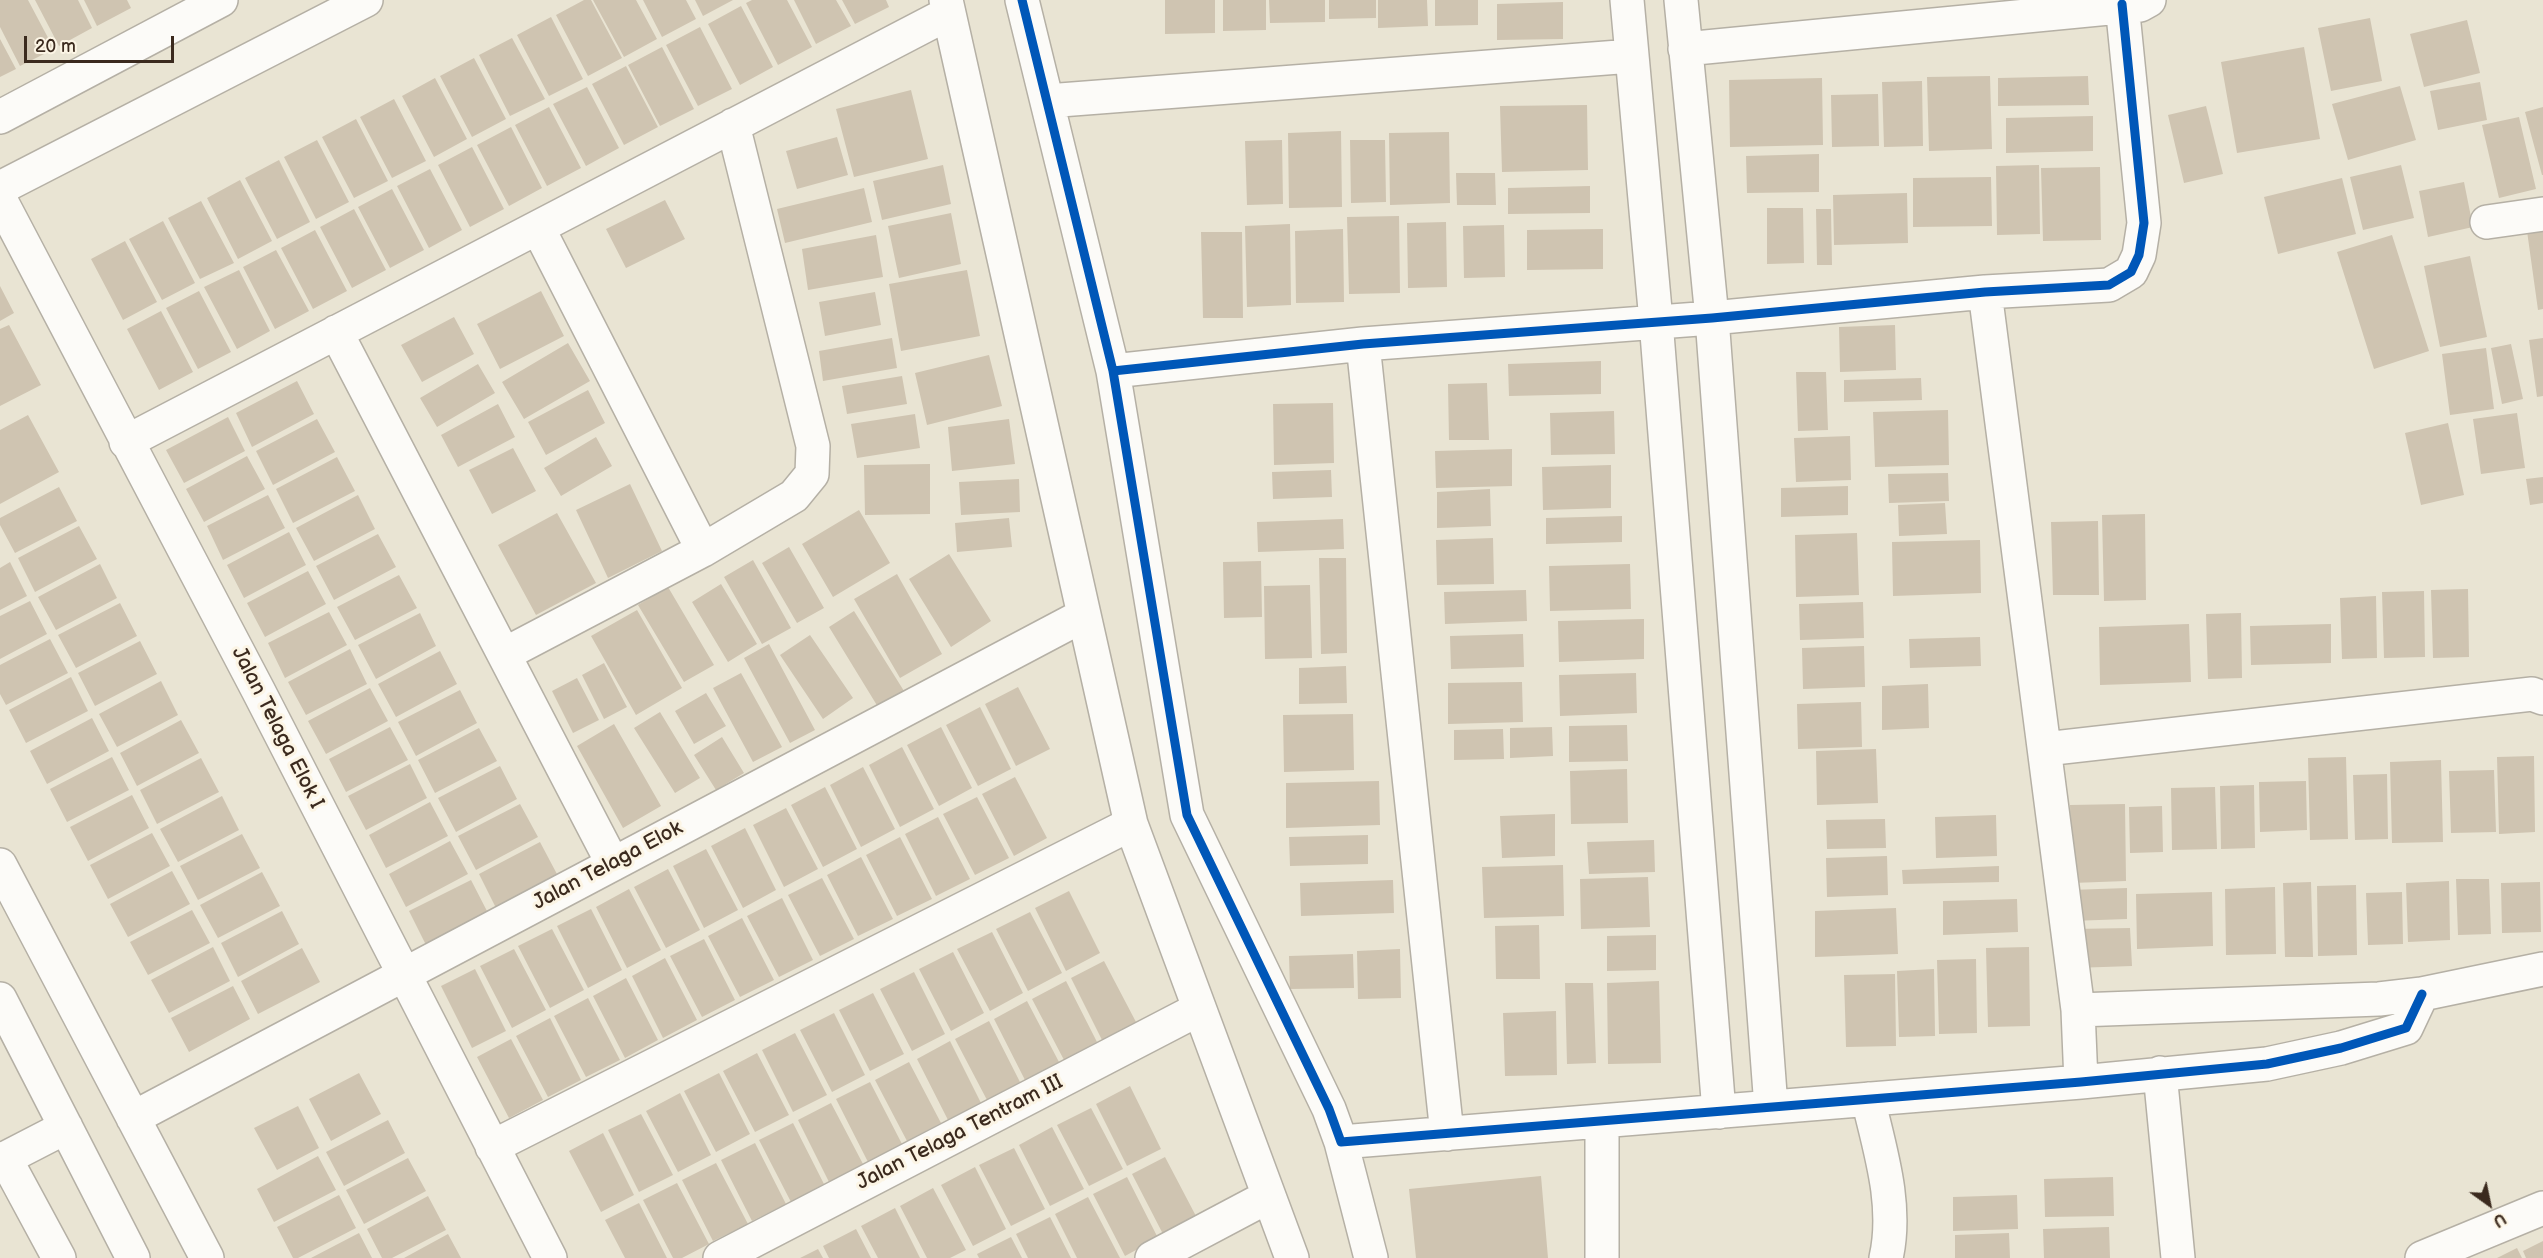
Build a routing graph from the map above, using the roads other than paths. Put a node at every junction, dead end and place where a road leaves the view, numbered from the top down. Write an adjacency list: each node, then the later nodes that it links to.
1 (221, 0): 11 (street)
2 (366, 0): 13 (street)
3 (1022, 0): 10 (street)
4 (1627, 0): 9 (street)
5 (1681, 0): 8 (street)
6 (2135, 2): 8 (street); 18 (street)
7 (947, 7): 12 (street); 26 (street)
8 (1685, 49): 19 (street)
9 (1632, 56): 10 (street); 20 (street)
10 (1047, 101): 23 (street)
11 (0, 117)
12 (733, 125): 17 (street); 25 (street)
13 (0, 188)
14 (0, 199): 24 (street, Jalan Telaga Elok I)
15 (2543, 214): 16 (street)
16 (2487, 222)
17 (537, 228): 21 (street); 25 (street)
18 (1985, 292): 19 (street); 29 (street)
19 (1712, 318): 20 (street); 42 (street)
20 (1656, 321): 22 (street); 43 (street)
21 (336, 332): 24 (street); 27 (street)
22 (1363, 344): 23 (street); 47 (street)
23 (1113, 371): 48 (street)
24 (126, 442): 34 (street, Jalan Telaga Elok I)
25 (703, 550): 27 (street)
26 (1084, 615): 30 (street); 31 (street, Jalan Telaga Elok)
27 (505, 654): 31 (street)
28 (2543, 698): 29 (street)
29 (2044, 748): 38 (street)
30 (1131, 824): 37 (street); 49 (street)
31 (613, 864): 34 (street, Jalan Telaga Elok)
32 (0, 865): 44 (street)
33 (2543, 969): 35 (street)
34 (403, 975): 44 (street, Jalan Telaga Elok); 49 (street, Jalan Telaga Elok I)
35 (2422, 994): 38 (street); 39 (street)
36 (0, 999): 46 (street)
37 (1199, 1009): 51 (street); 57 (street, Jalan Telaga Tentram III)
38 (2078, 1010): 40 (street)
39 (2160, 1073): 40 (street); 63 (street)
40 (2081, 1082): 41 (street)
41 (1868, 1099): 42 (street); 62 (street)
42 (1772, 1107): 43 (street)
43 (1719, 1112): 45 (street)
44 (133, 1118): 55 (street)
45 (1602, 1121): 47 (street); 61 (street)
46 (66, 1127): 50 (street); 54 (street)
47 (1446, 1134): 48 (street)
48 (1341, 1142): 60 (street)
49 (492, 1147): 56 (street, Jalan Telaga Elok I)
50 (3, 1159): 53 (street)
51 (1269, 1196): 58 (street); 59 (street)
52 (2543, 1208): 64 (street)
53 (59, 1258)
54 (133, 1258)
55 (207, 1258)
56 (550, 1258)
57 (720, 1258)
58 (1152, 1258)
59 (1292, 1258)
60 (1371, 1258)
61 (1602, 1258)
62 (1886, 1258)
63 (2178, 1258)
64 (2422, 1258)

